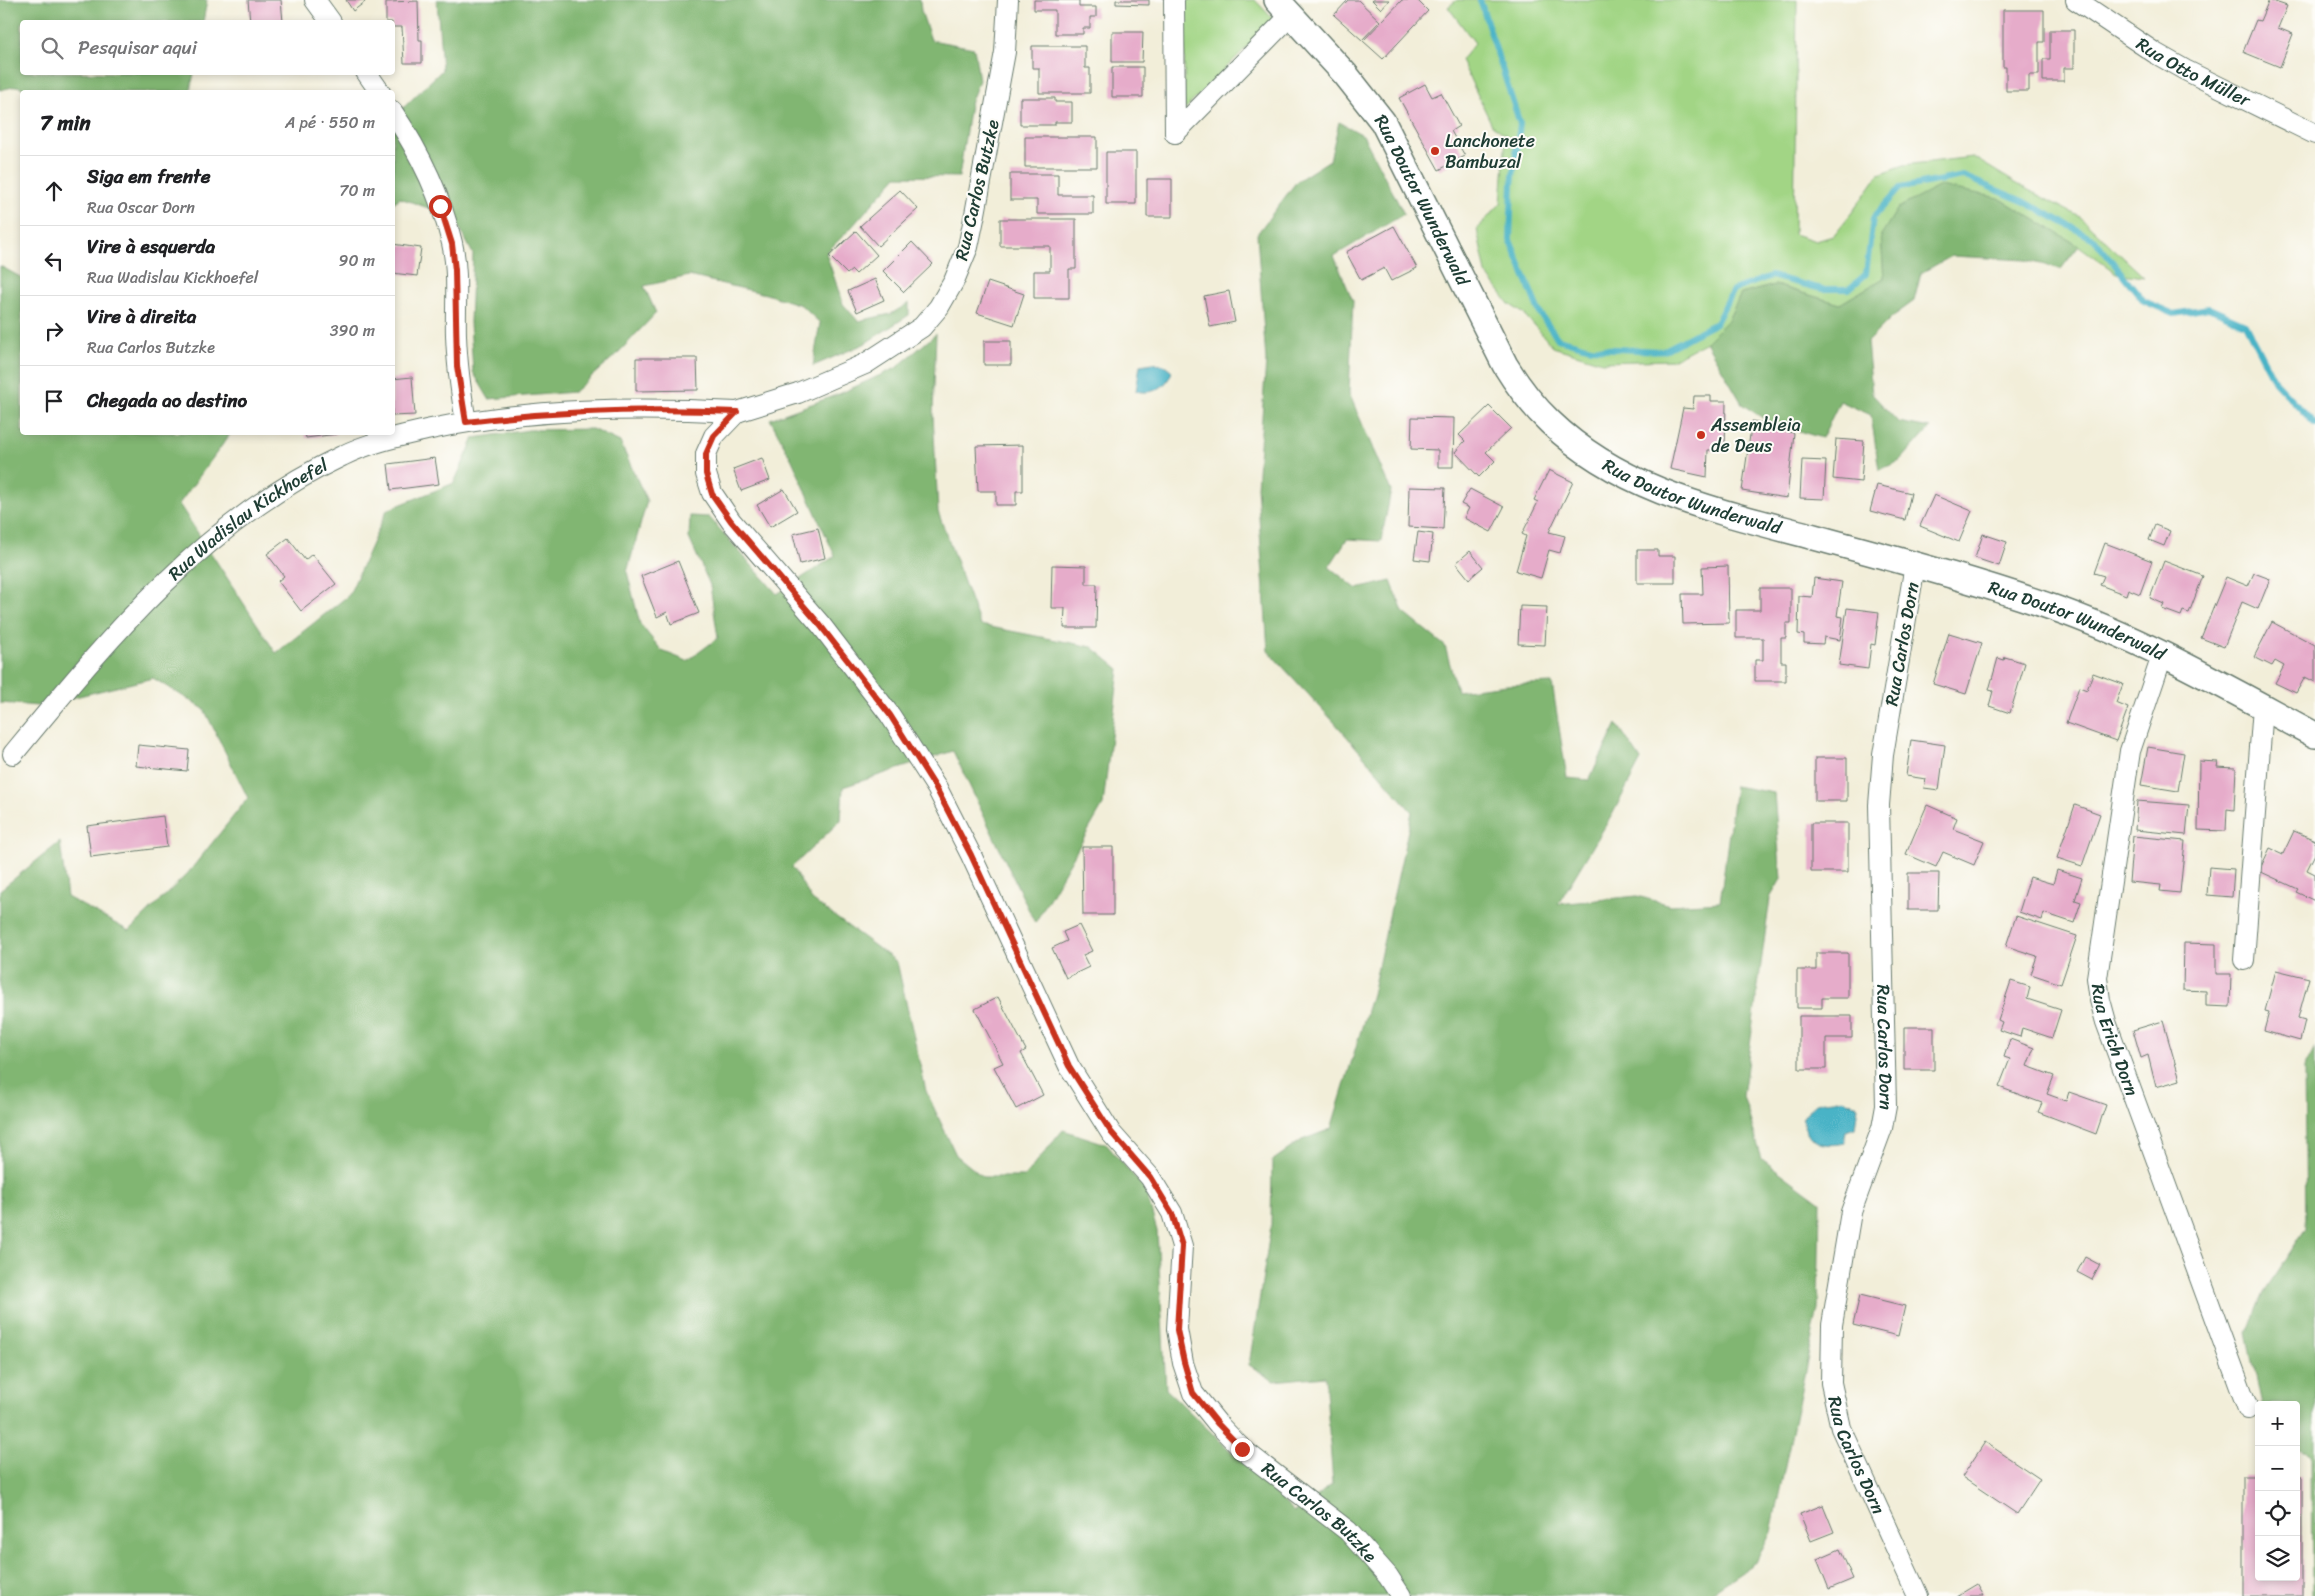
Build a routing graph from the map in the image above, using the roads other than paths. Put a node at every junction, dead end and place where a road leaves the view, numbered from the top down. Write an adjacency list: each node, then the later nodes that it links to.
1 (315, 0): 6 (street)
2 (1008, 0): 9 (street, Rua Carlos Butzke)
3 (1174, 0): 5 (street)
4 (2076, 0): 8 (street, Rua Otto Müller)
5 (1284, 8): 11 (street, Rua Doutor Wunderwald)
6 (330, 20)
7 (395, 116): 10 (street)
8 (2315, 134)
9 (737, 412): 10 (street, Rua Wadislau Kickhoefel); 18 (street, Rua Carlos Butzke)
10 (466, 422): 15 (street, Rua Wadislau Kickhoefel)
11 (1915, 565): 12 (street, Rua Doutor Wunderwald); 19 (street, Rua Carlos Dorn)
12 (2162, 656): 13 (street, Rua Doutor Wunderwald); 17 (street, Rua Erich Dorn)
13 (2263, 707): 14 (street, Rua Doutor Wunderwald); 16 (street)
14 (2315, 735)
15 (14, 754)
16 (2244, 960)
17 (2248, 1409)
18 (1401, 1596)
19 (1918, 1596)

